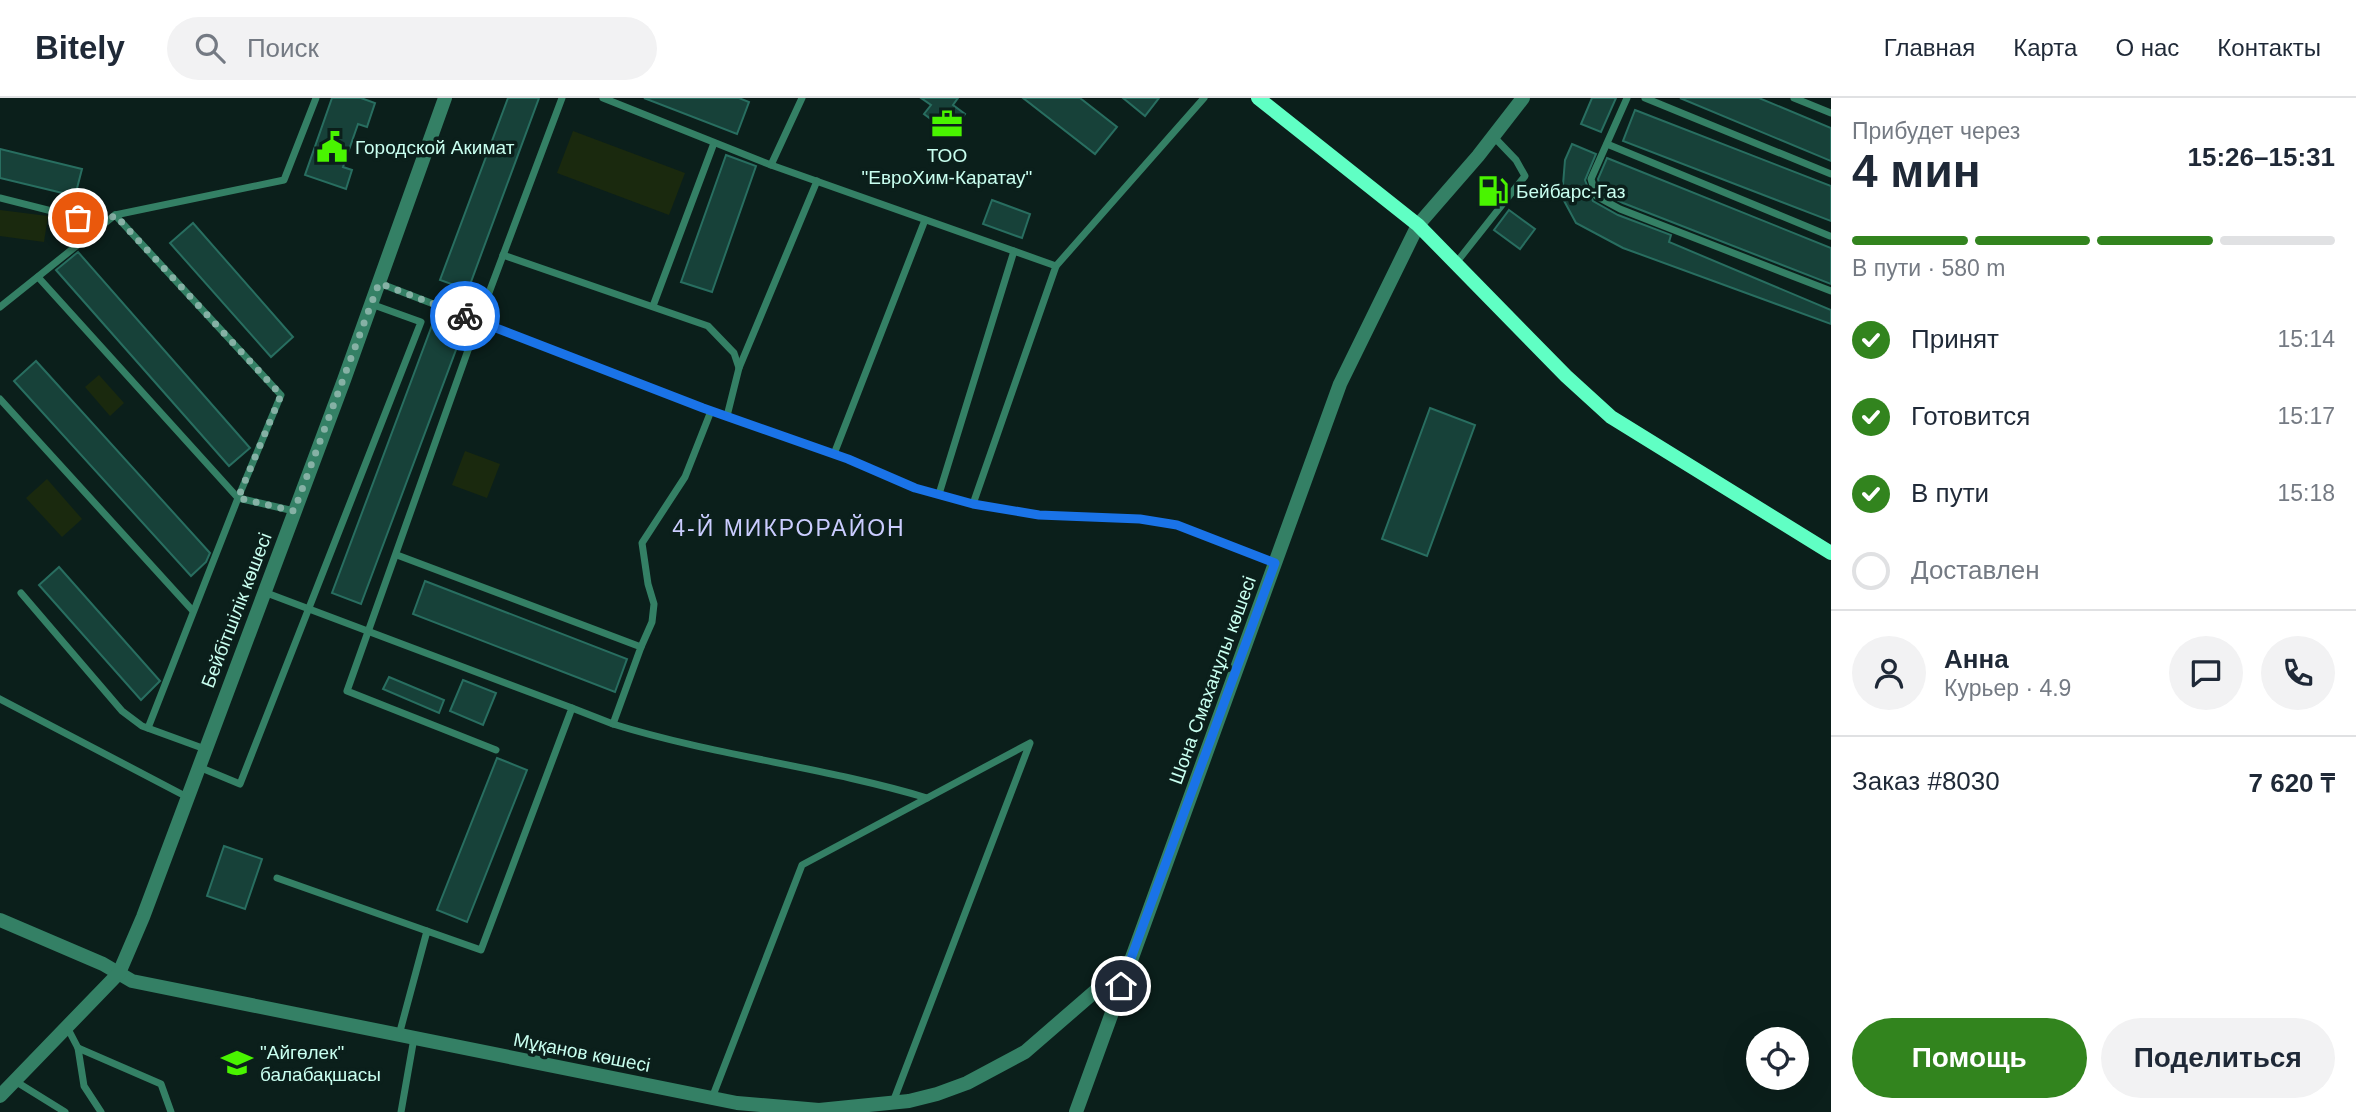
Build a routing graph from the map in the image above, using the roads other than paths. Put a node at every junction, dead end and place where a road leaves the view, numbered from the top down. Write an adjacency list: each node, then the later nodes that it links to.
1 (316, 98): 20 (lane)
2 (445, 98): 30 (street, Бейбітшілік көшесі)
3 (562, 98): 26 (lane)
4 (603, 98): 14 (lane)
5 (802, 98): 16 (lane)
6 (1204, 98): 28 (lane)
7 (1258, 98): 23 (main road)
8 (1522, 98): 13 (street, Шона Смаханұлы көшесі)
9 (1627, 98): 15 (lane)
10 (1645, 98): 17 (lane)
11 (1794, 98): 12 (lane)
12 (1831, 113)
13 (1493, 136): 23 (street, Шона Смаханұлы көшесі); 27 (lane)
14 (714, 143): 16 (lane); 33 (lane)
15 (1606, 144): 24 (lane); 31 (lane)
16 (771, 165): 18 (lane)
17 (1831, 174)
18 (817, 181): 21 (lane); 36 (lane)
19 (0, 198): 22 (lane)
20 (115, 215): 22 (lane); 42 (lane)
21 (925, 220): 25 (lane); 40 (lane)
22 (103, 224): 29 (lane)
23 (1418, 225): 27 (main road); 47 (street, Шона Смаханұлы көшесі)
24 (1830, 236)
25 (1014, 251): 28 (lane); 41 (lane)
26 (503, 255): 33 (lane); 35 (lane)
27 (1456, 263): 45 (main road)
28 (1056, 266): 43 (lane)
29 (38, 277): 34 (lane); 42 (lane)
30 (379, 283): 32 (street, Бейбітшілік көшесі); 35 (lane)
31 (1831, 291)
32 (371, 304): 44 (street, Бейбітшілік көшесі); 51 (lane)
33 (653, 306): 36 (lane)
34 (0, 307)
35 (478, 321): 38 (lane); 46 (lane)
36 (739, 368): 39 (lane)
37 (0, 399): 50 (lane)
38 (711, 411): 39 (lane); 53 (lane)
39 (727, 416): 40 (lane)
40 (834, 454): 41 (lane)
41 (939, 494): 43 (lane)
42 (238, 498): 44 (lane); 50 (lane)
43 (973, 504): 47 (lane)
44 (294, 511): 48 (street, Бейбітшілік көшесі)
45 (1831, 553)
46 (397, 555): 52 (lane); 53 (lane)
47 (1275, 563): 66 (street, Шона Смаханұлы көшесі)
48 (263, 592): 51 (lane); 58 (street, Бейбітшілік көшесі)
49 (21, 593): 57 (lane)
50 (193, 611): 57 (lane)
51 (307, 611): 52 (lane); 60 (lane)
52 (371, 632): 55 (lane); 59 (lane)
53 (641, 647): 56 (lane)
54 (0, 699): 61 (lane)
55 (572, 708): 56 (lane); 65 (lane)
56 (613, 724): 62 (lane)
57 (148, 728): 58 (lane)
58 (205, 749): 60 (street, Бейбітшілік көшесі)
59 (496, 750)
60 (199, 766): 61 (street, Бейбітшілік көшесі)
61 (187, 797): 67 (street, Бейбітшілік көшесі)
62 (927, 798): 74 (lane); 75 (lane)
63 (277, 878): 65 (lane)
64 (0, 920): 67 (street, Мұқанов көшесі)
65 (427, 931): 69 (lane)
66 (1130, 961): 75 (street, Мұқанов көшесі); 80 (street, Шона Смаханұлы көшесі)
67 (119, 973): 68 (street, Бейбітшілік көшесі); 69 (street, Мұқанов көшесі)
68 (67, 1027): 71 (lane); 72 (street, Бейбітшілік көшесі)
69 (398, 1035): 70 (street, Мұқанов көшесі)
70 (414, 1038): 74 (street, Мұқанов көшесі); 79 (lane)
71 (78, 1048): 77 (lane); 78 (lane)
72 (15, 1081): 73 (street, Бейбітшілік көшесі); 76 (lane)
73 (0, 1096)
74 (712, 1098): 75 (street, Мұқанов көшесі)
75 (893, 1103)
76 (65, 1112)
77 (101, 1112)
78 (171, 1112)
79 (401, 1112)
80 (1076, 1112)

